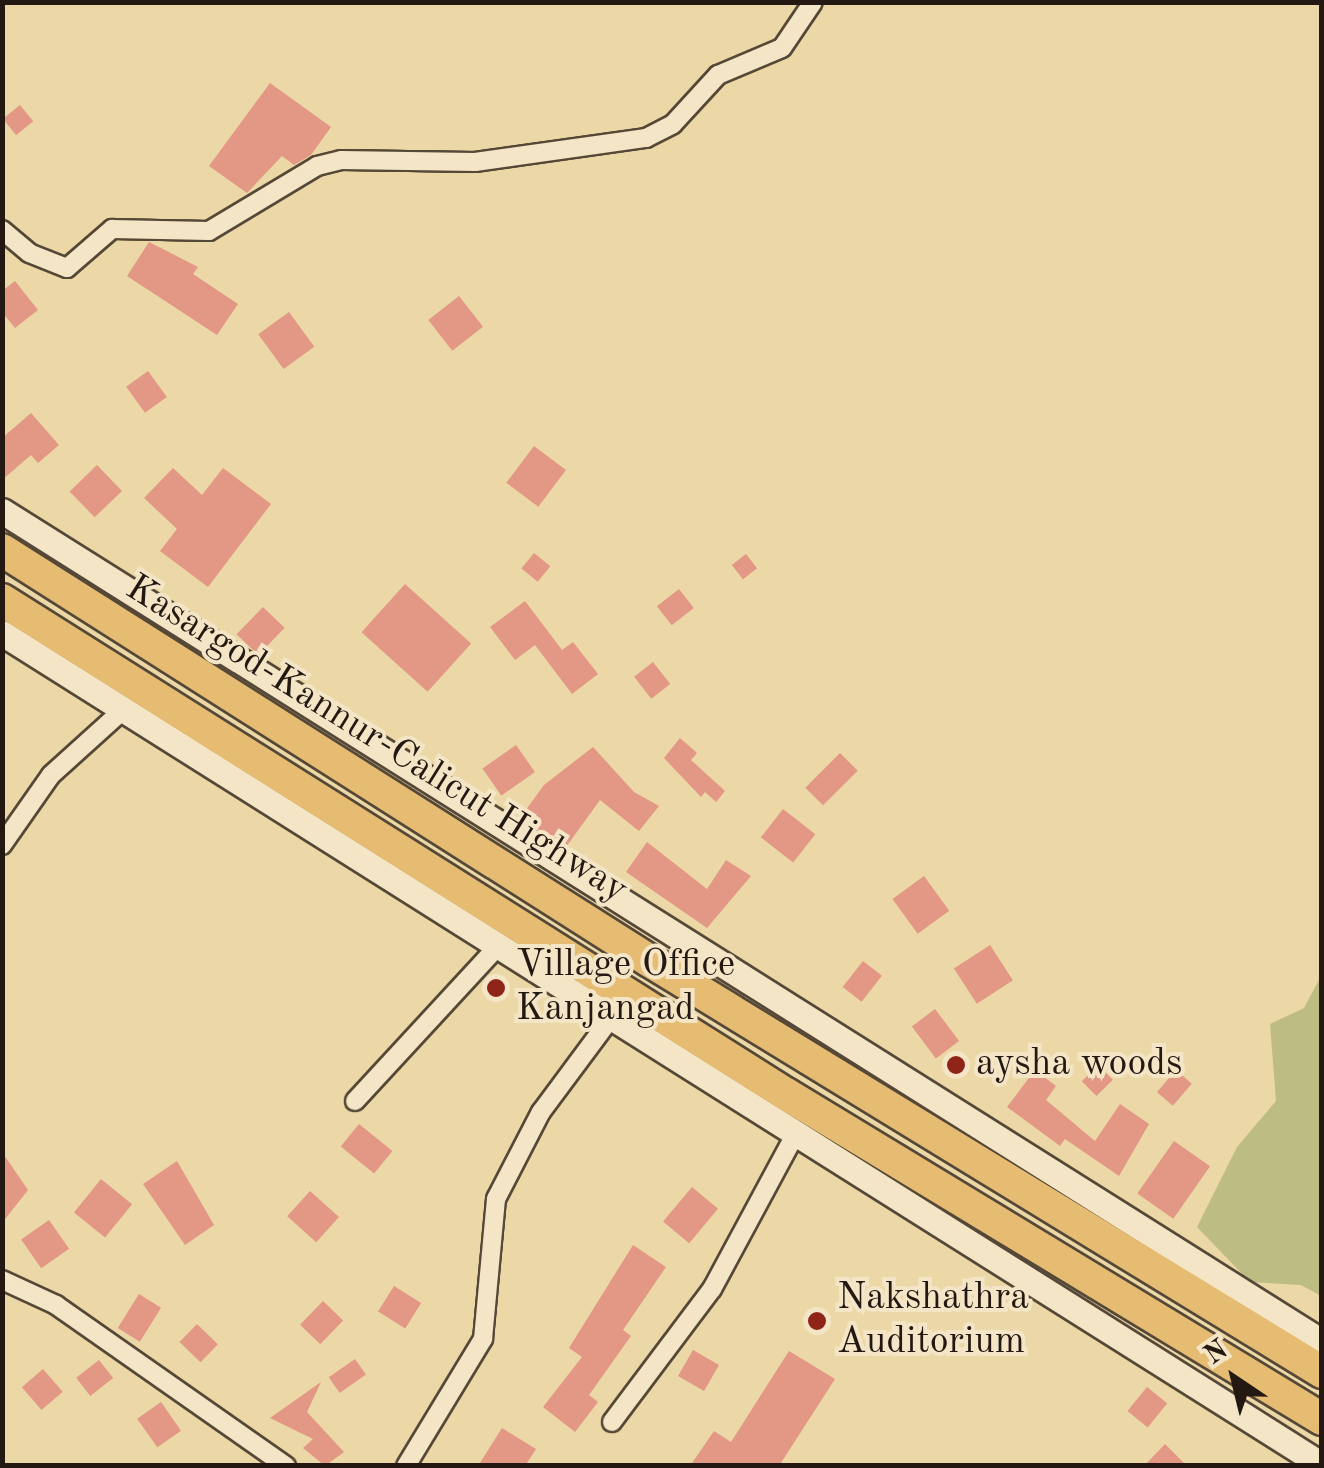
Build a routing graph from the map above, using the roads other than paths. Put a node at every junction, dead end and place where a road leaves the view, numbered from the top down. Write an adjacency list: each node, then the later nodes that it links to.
1 (813, 2): 2 (street)
2 (2, 230)
3 (2, 511): 14 (street)
4 (2, 550): 15 (highway, Kasargod-Kannur-Calicut Highway)
5 (2, 600): 16 (highway)
6 (2, 633): 7 (street)
7 (123, 710): 8 (street); 9 (street)
8 (2, 845)
9 (497, 947): 10 (street); 11 (street)
10 (610, 1018): 12 (street); 20 (street)
11 (355, 1102)
12 (795, 1135): 17 (street); 18 (street)
13 (2, 1280): 19 (street)
14 (1322, 1342)
15 (1322, 1372)
16 (1322, 1419)
17 (612, 1422)
18 (1322, 1465)
19 (286, 1466)
20 (406, 1466)

